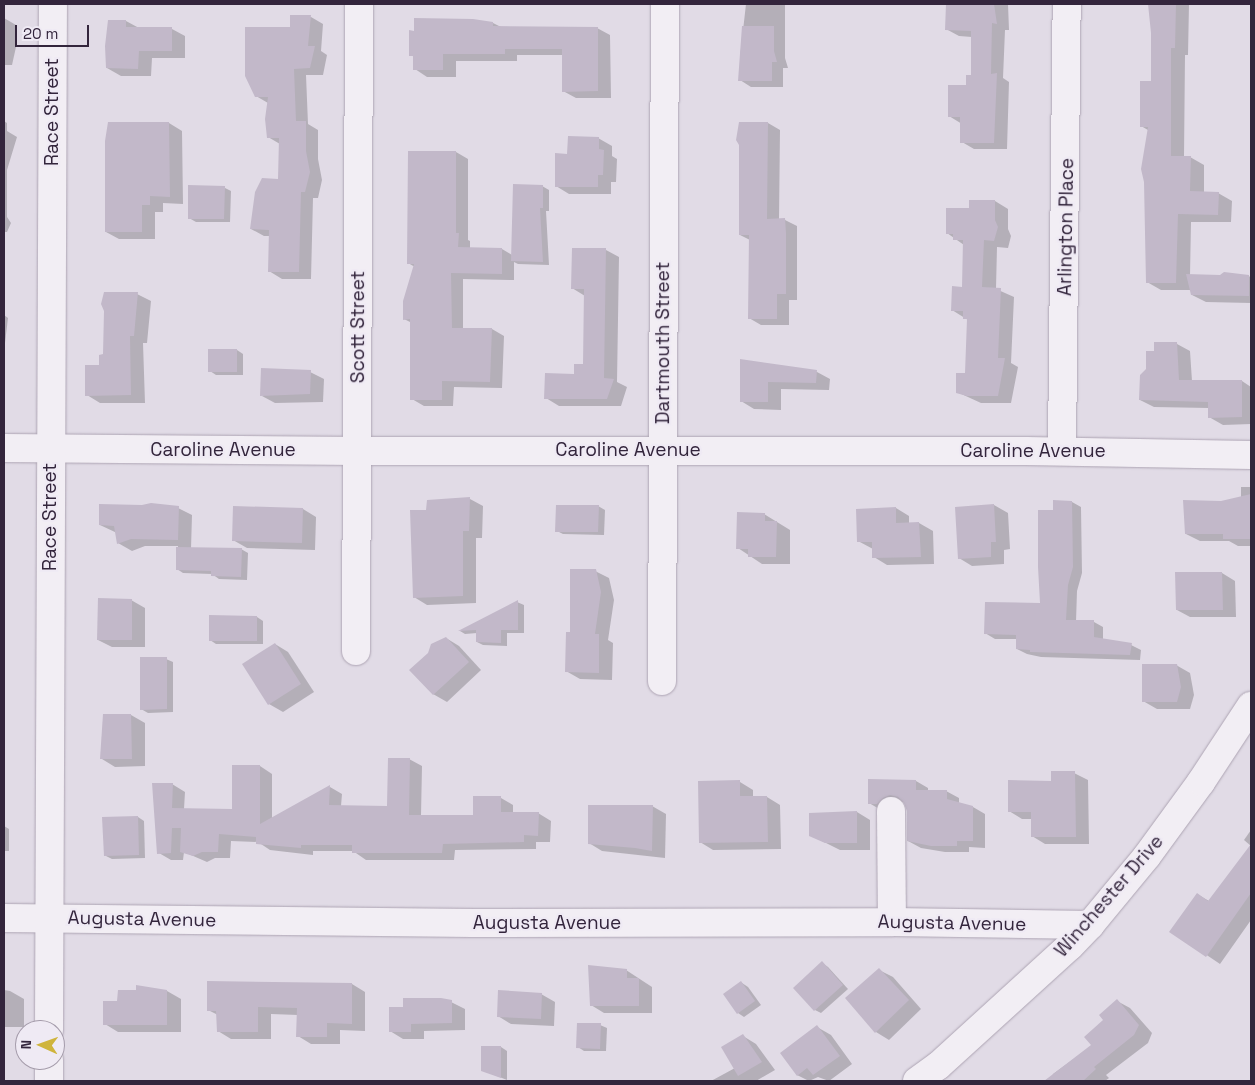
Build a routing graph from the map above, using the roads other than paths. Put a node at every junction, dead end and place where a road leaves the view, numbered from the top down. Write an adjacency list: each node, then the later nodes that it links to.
1 (53, 4): 6 (street, Race Street)
2 (359, 4): 8 (street, Scott Street)
3 (664, 4): 7 (street, Dartmouth Street)
4 (1068, 4): 9 (street, Arlington Place)
5 (4, 448): 6 (street, Caroline Avenue)
6 (50, 448): 8 (street, Caroline Avenue); 16 (street, Race Street)
7 (663, 450): 8 (street, Caroline Avenue); 9 (street, Caroline Avenue); 12 (street, Dartmouth Street)
8 (358, 451): 11 (street, Scott Street)
9 (1062, 451): 10 (street, Caroline Avenue)
10 (1251, 455)
11 (356, 651)
12 (662, 681)
13 (1251, 706): 18 (street, Winchester Drive)
14 (891, 811): 17 (street)
15 (4, 918): 16 (street, Augusta Avenue)
16 (49, 918): 17 (street, Augusta Avenue); 19 (street, Race Street)
17 (892, 922): 18 (street, Augusta Avenue)
18 (1090, 925): 20 (street, Winchester Drive)
19 (49, 1020)
20 (917, 1081)

